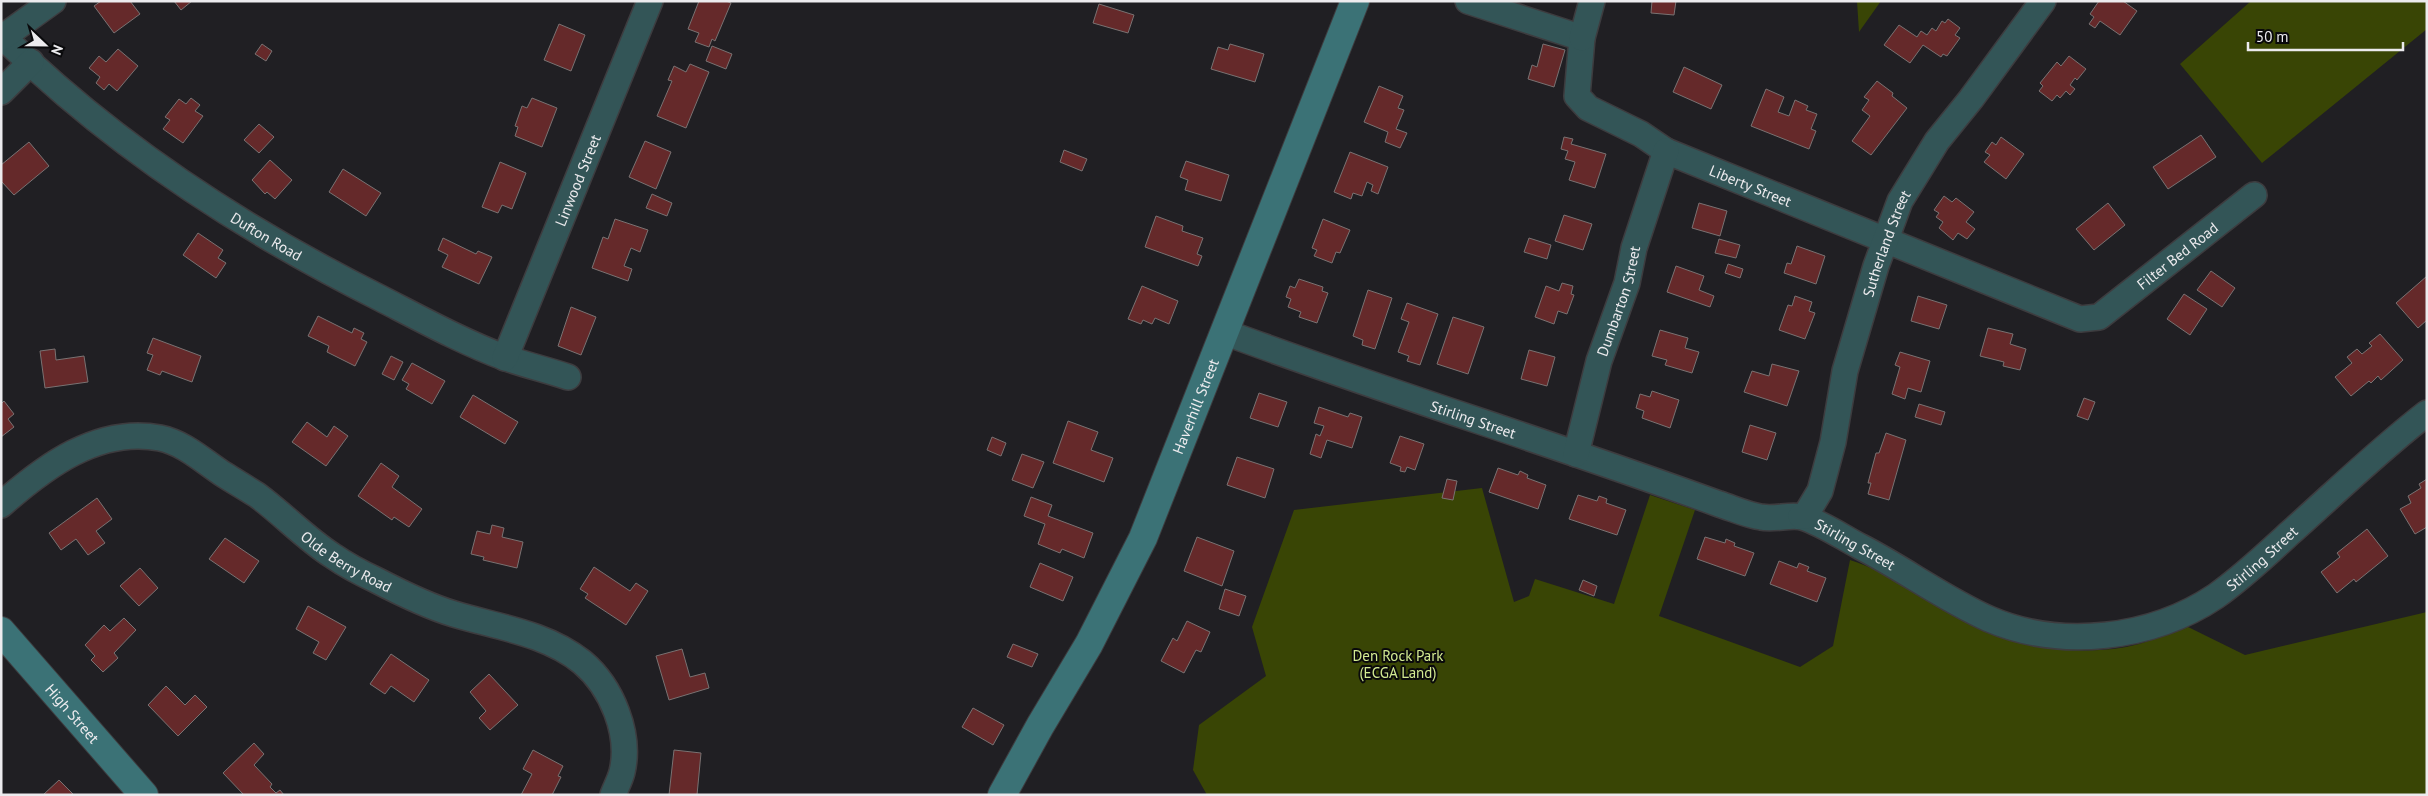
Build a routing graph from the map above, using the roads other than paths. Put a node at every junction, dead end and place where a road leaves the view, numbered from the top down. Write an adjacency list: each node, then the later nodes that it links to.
1 (53, 1): 7 (street)
2 (650, 1): 16 (street, Linwood Street)
3 (1355, 1): 15 (main road, Haverhill Street)
4 (1468, 1): 8 (street)
5 (1592, 1): 8 (street, Liberty Street)
6 (2043, 1): 13 (street, Sutherland Street)
7 (2, 36): 9 (street, Dufton Road)
8 (1582, 38): 11 (street, Liberty Street)
9 (31, 62): 10 (street); 16 (street, Dufton Road)
10 (1, 92)
11 (1666, 151): 13 (street, Liberty Street); 19 (street, Dumbarton Street)
12 (2254, 196): 14 (street, Filter Bed Road)
13 (1884, 241): 14 (street, Liberty Street); 21 (street, Sutherland Street)
14 (2100, 316)
15 (1224, 332): 19 (street, Stirling Street); 25 (main road, Haverhill Street)
16 (505, 358): 17 (street, Dufton Road)
17 (568, 377)
18 (2427, 414): 21 (street, Stirling Street)
19 (1576, 454): 21 (street, Stirling Street)
20 (1, 505): 24 (street, Olde Berry Road)
21 (1801, 516)
22 (1, 631): 23 (main road, High Street)
23 (144, 795)
24 (613, 795)
25 (1002, 795)

